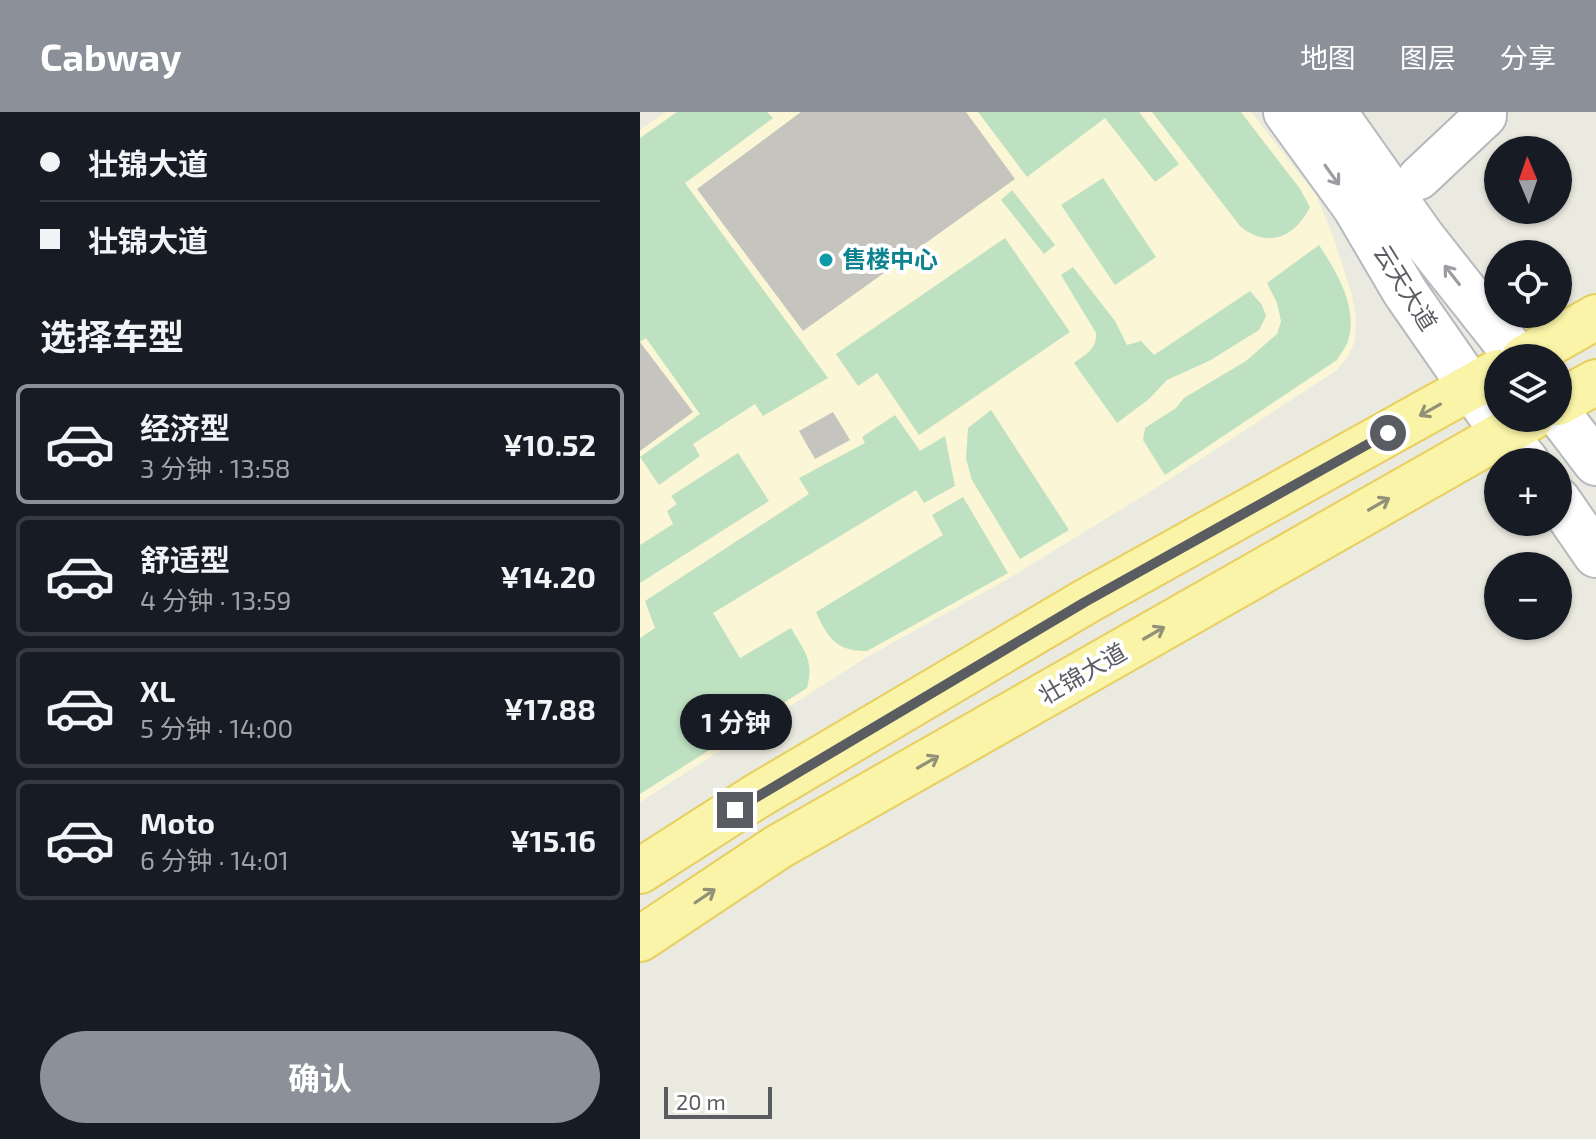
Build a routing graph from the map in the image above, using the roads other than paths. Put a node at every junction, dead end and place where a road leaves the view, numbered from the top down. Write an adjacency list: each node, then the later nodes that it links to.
1 (1286, 112): 8 (main road, 云天大道, one-way to 8)
2 (1334, 112): 6 (main road, 云天大道, one-way to 2)
3 (1485, 112): 4 (street)
4 (1419, 178)
5 (1596, 317): 7 (main road)
6 (1510, 344)
7 (1547, 344)
8 (1484, 380): 16 (main road, one-way to 16)
9 (1596, 382): 10 (main road)
10 (1572, 395)
11 (1572, 431): 13 (main road)
12 (1520, 438): 17 (main road, 壮锦大道, one-way to 12)
13 (1596, 463)
14 (1572, 520): 15 (main road)
15 (1596, 555)
16 (640, 871)
17 (640, 939)

